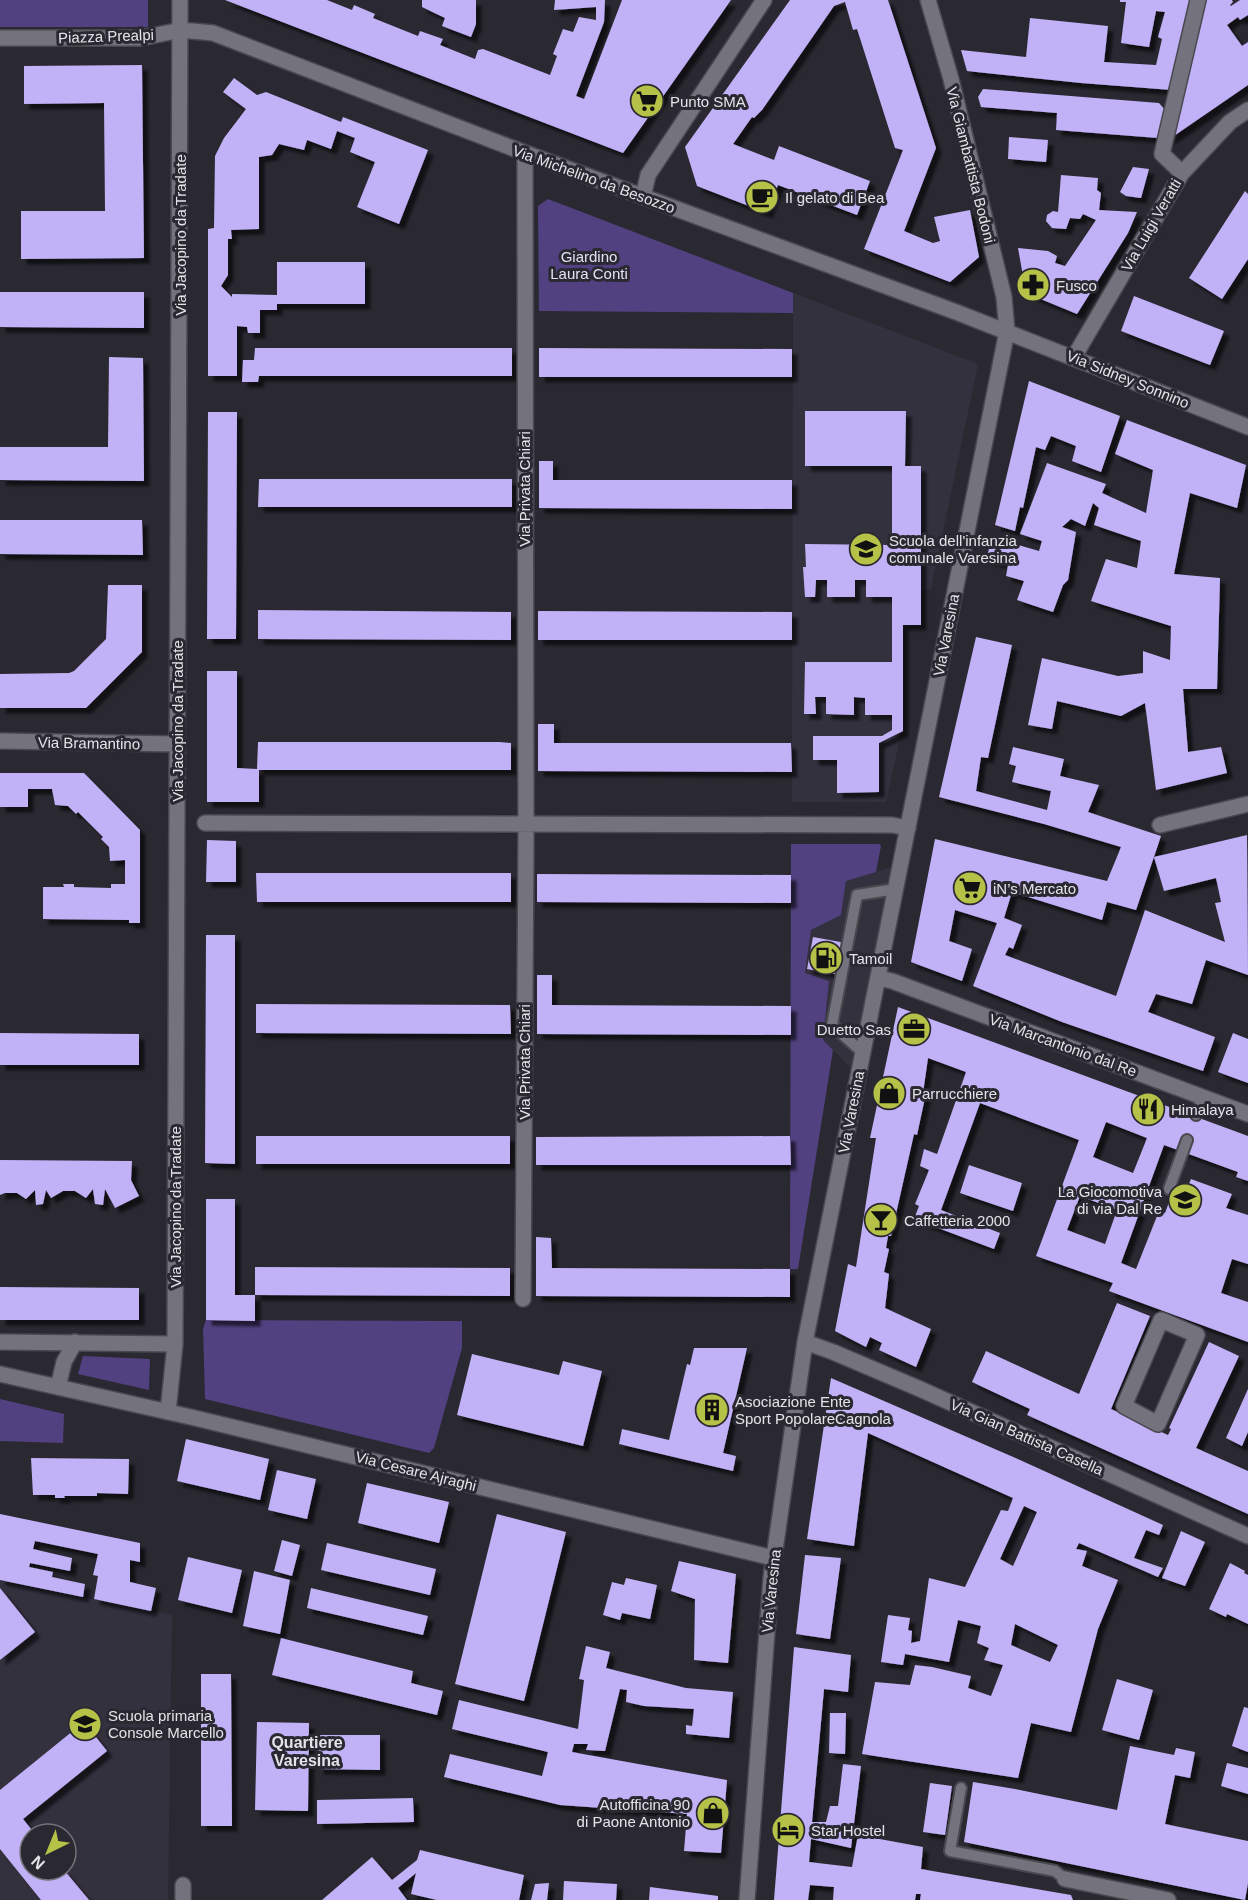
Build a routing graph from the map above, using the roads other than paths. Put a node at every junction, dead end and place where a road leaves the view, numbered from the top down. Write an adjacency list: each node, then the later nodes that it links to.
1 (180, 0): 5 (street)
2 (764, 0): 10 (street)
3 (928, 0): 11 (street, Via Giambattista Bodoni)
4 (1198, 0): 9 (street)
5 (181, 30): 6 (street, Piazza Prealpi); 8 (street, Via Michelino da Besozzo); 15 (street, Via Jacopino da Tradate)
6 (0, 38)
7 (1248, 110): 9 (street, Via Luigi Veratti)
8 (525, 153): 10 (street, Via Michelino da Besozzo); 18 (street, Via Privata Chiari)
9 (1182, 173): 12 (street, Via Luigi Veratti)
10 (643, 197): 11 (street, Via Michelino da Besozzo)
11 (1007, 331): 12 (street, Via Sidney Sonnino); 20 (street, Via Varesina)
12 (1074, 357): 13 (street, Via Sidney Sonnino)
13 (1248, 427)
14 (0, 741): 15 (street, Via Bramantino)
15 (177, 744): 34 (street, Via Jacopino da Tradate)
16 (1248, 804): 19 (street)
17 (205, 823): 18 (street)
18 (526, 824): 20 (street); 29 (street, Via Privata Chiari)
19 (1160, 825)
20 (900, 826): 21 (street, Via Varesina)
21 (896, 889): 22 (street, Via Varesina); 23 (lane)
22 (878, 978): 23 (street, Via Varesina); 24 (street, Via Marcantonio dal Re)
23 (863, 1053): 33 (street, Via Varesina)
24 (1203, 1097): 25 (street, Via Marcantonio dal Re); 26 (lane)
25 (1248, 1114)
26 (1196, 1115)
27 (1187, 1140): 28 (lane)
28 (1169, 1189)
29 (523, 1299)
30 (1197, 1335): 30 (street)
31 (0, 1342): 32 (street)
32 (75, 1342): 34 (street); 36 (street)
33 (805, 1342): 38 (street, Via Gian Battista Casella); 39 (street, Via Varesina)
34 (174, 1344): 37 (street, Via Jacopino da Tradate)
35 (0, 1374): 36 (street, Via Cesare Ajraghi)
36 (58, 1387): 37 (street, Via Cesare Ajraghi)
37 (168, 1412): 39 (street, Via Cesare Ajraghi)
38 (1248, 1536)
39 (773, 1558): 42 (street, Via Varesina)
40 (960, 1788): 41 (lane)
41 (1065, 1879): 43 (street)
42 (747, 1900)
43 (1168, 1900)

